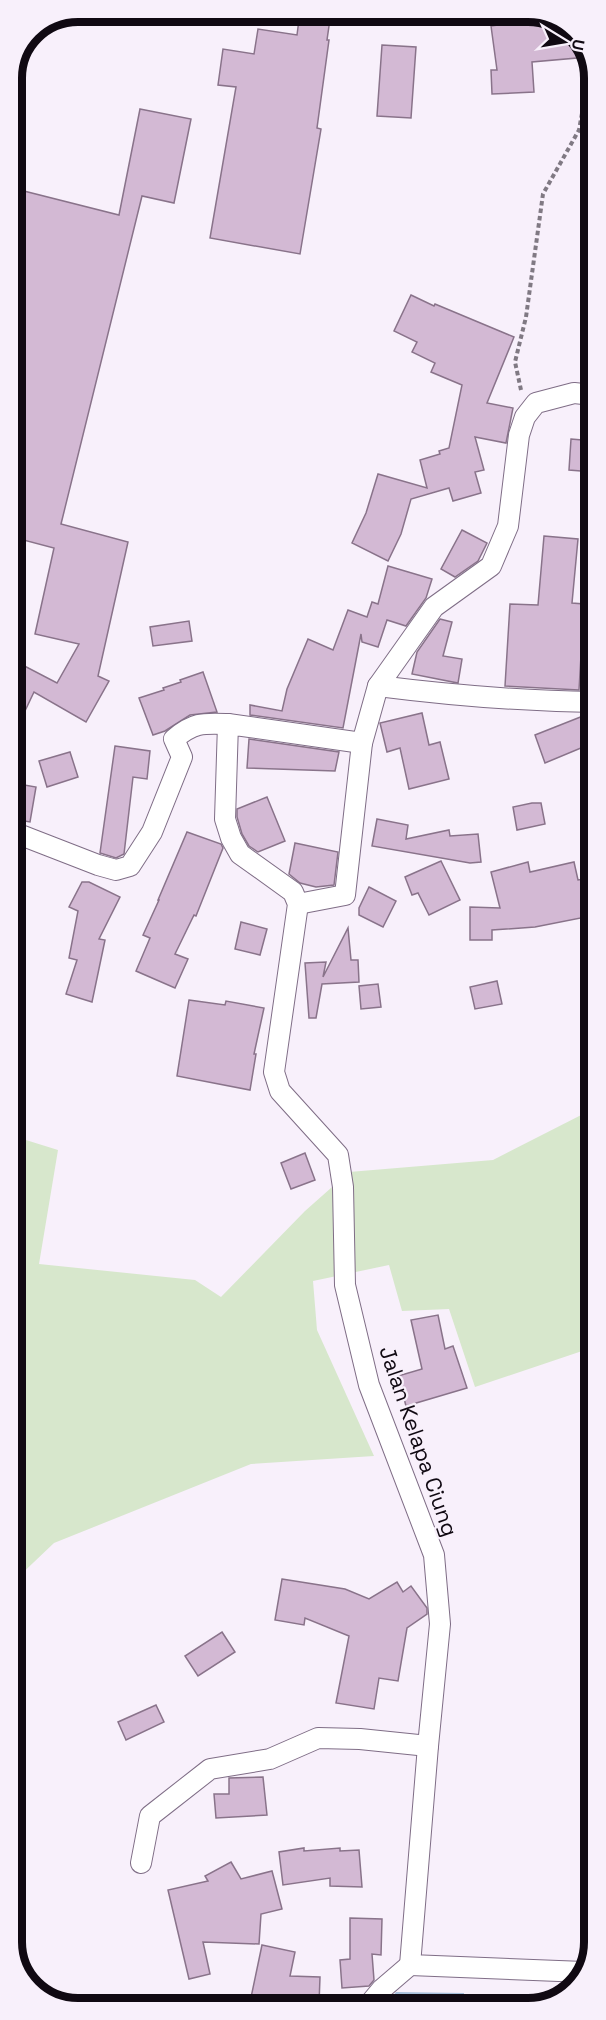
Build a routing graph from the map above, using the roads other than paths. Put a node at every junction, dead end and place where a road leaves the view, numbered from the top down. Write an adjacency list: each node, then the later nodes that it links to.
1 (584, 394): 2 (street)
2 (378, 686): 3 (street); 5 (street)
3 (584, 702)
4 (228, 724): 5 (street); 6 (street); 7 (street)
5 (362, 743): 7 (street)
6 (22, 835)
7 (298, 904): 8 (street, Jalan Kelapa Ciung)
8 (428, 1746): 9 (street); 10 (street, Jalan Kelapa Ciung)
9 (141, 1863)
10 (410, 1965): 11 (street); 12 (street)
11 (575, 1972)
12 (375, 1998)

